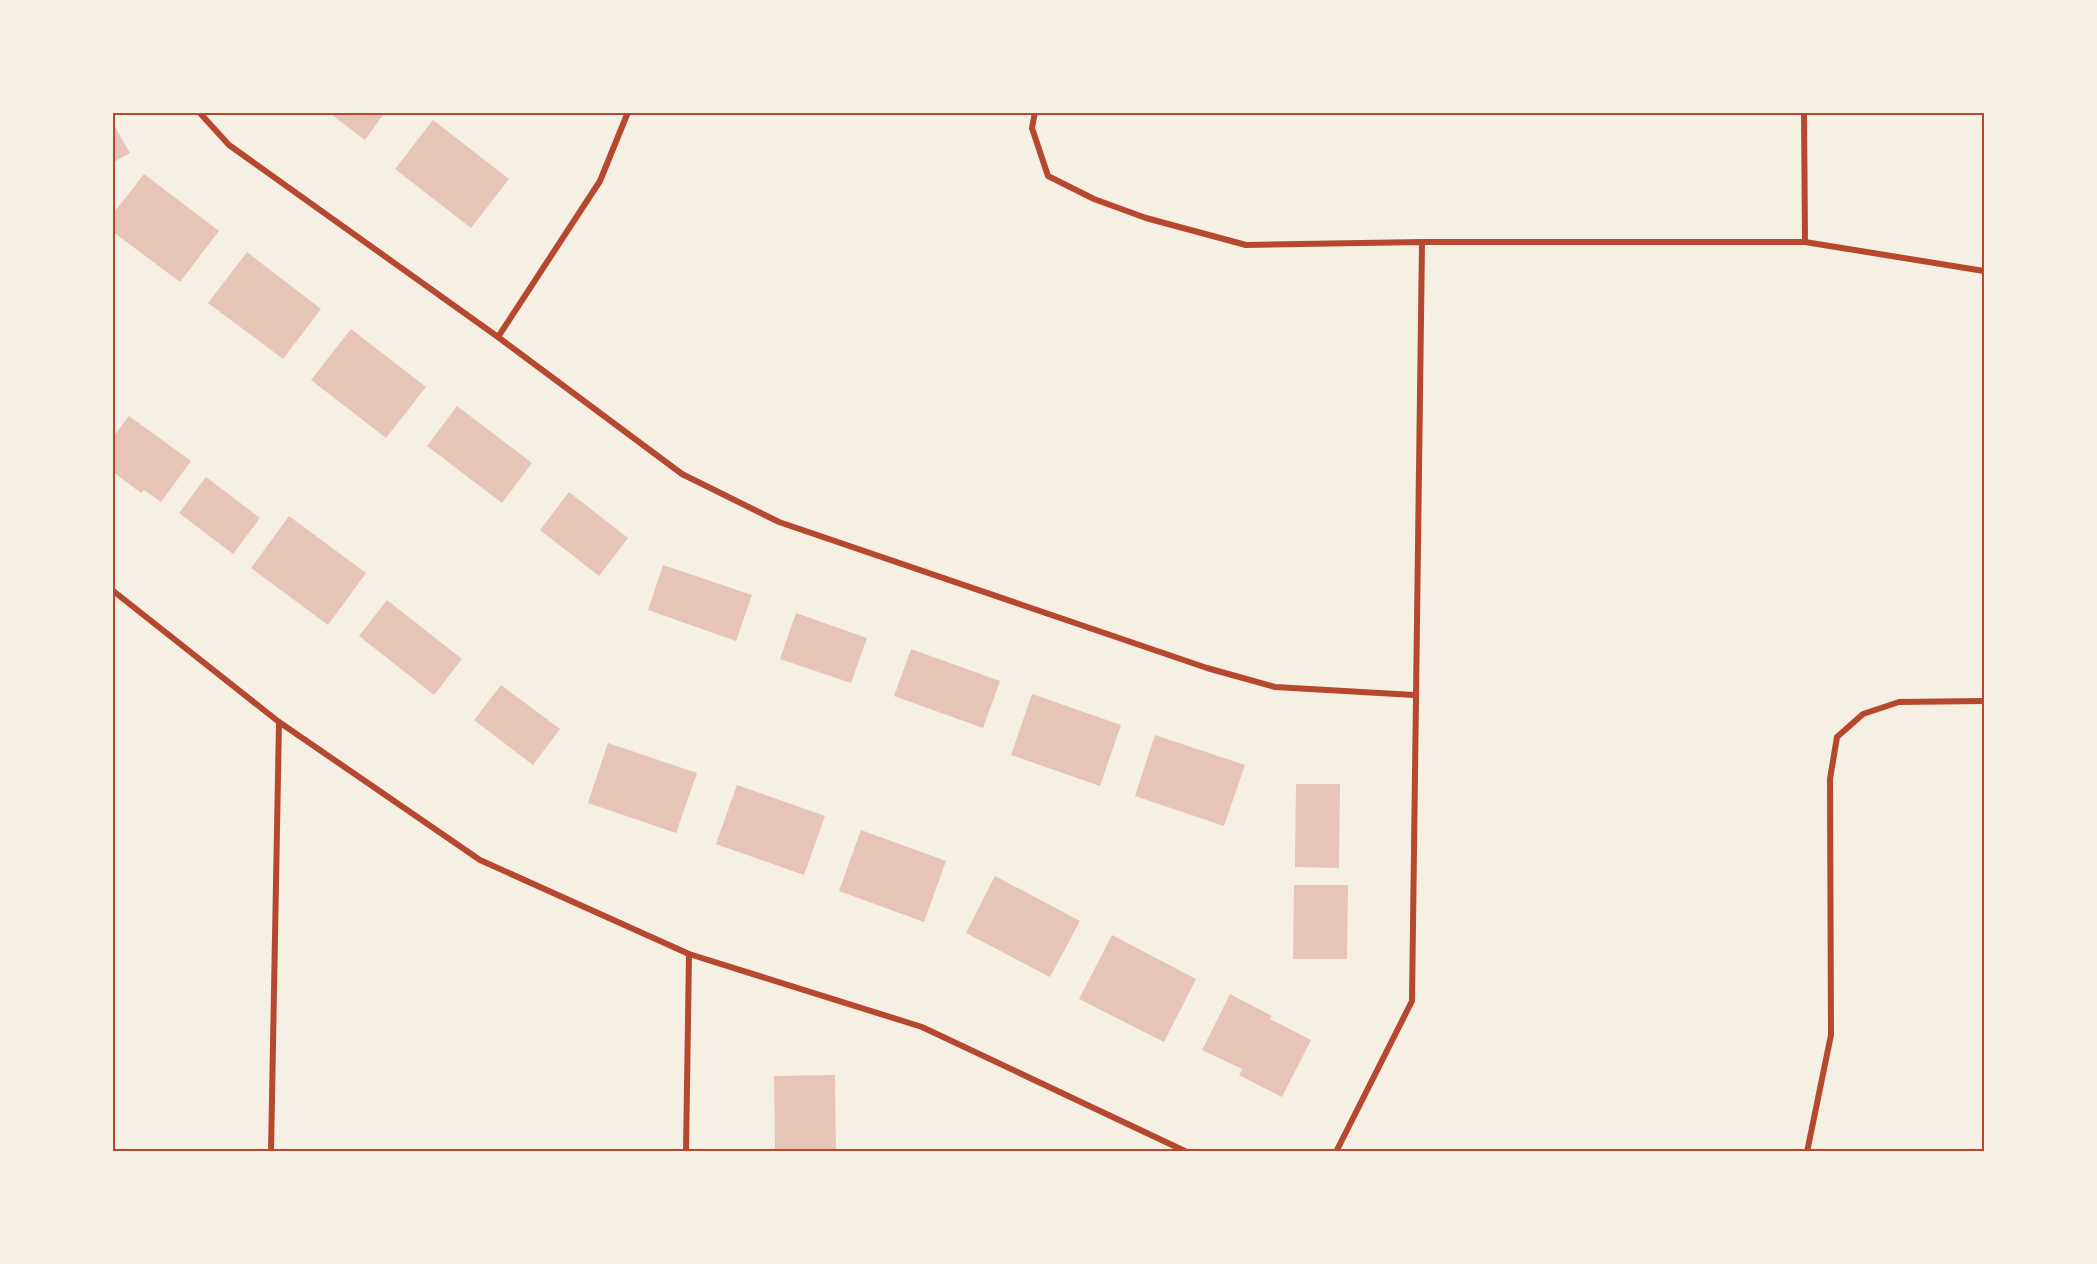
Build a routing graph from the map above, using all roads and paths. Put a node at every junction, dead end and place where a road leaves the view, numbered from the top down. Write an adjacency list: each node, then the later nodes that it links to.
1 (199, 112): 8 (street)
2 (628, 112): 8 (street)
3 (1035, 112): 5 (street)
4 (1804, 112): 6 (street)
5 (1422, 242): 6 (street); 10 (street)
6 (1805, 242): 7 (street)
7 (1984, 271)
8 (498, 337): 10 (street)
9 (112, 590): 12 (street)
10 (1414, 695): 17 (street)
11 (1984, 701): 18 (street)
12 (279, 722): 13 (street); 14 (street)
13 (689, 954): 15 (street); 16 (street)
14 (271, 1152)
15 (686, 1152)
16 (1187, 1152)
17 (1336, 1152)
18 (1807, 1152)

